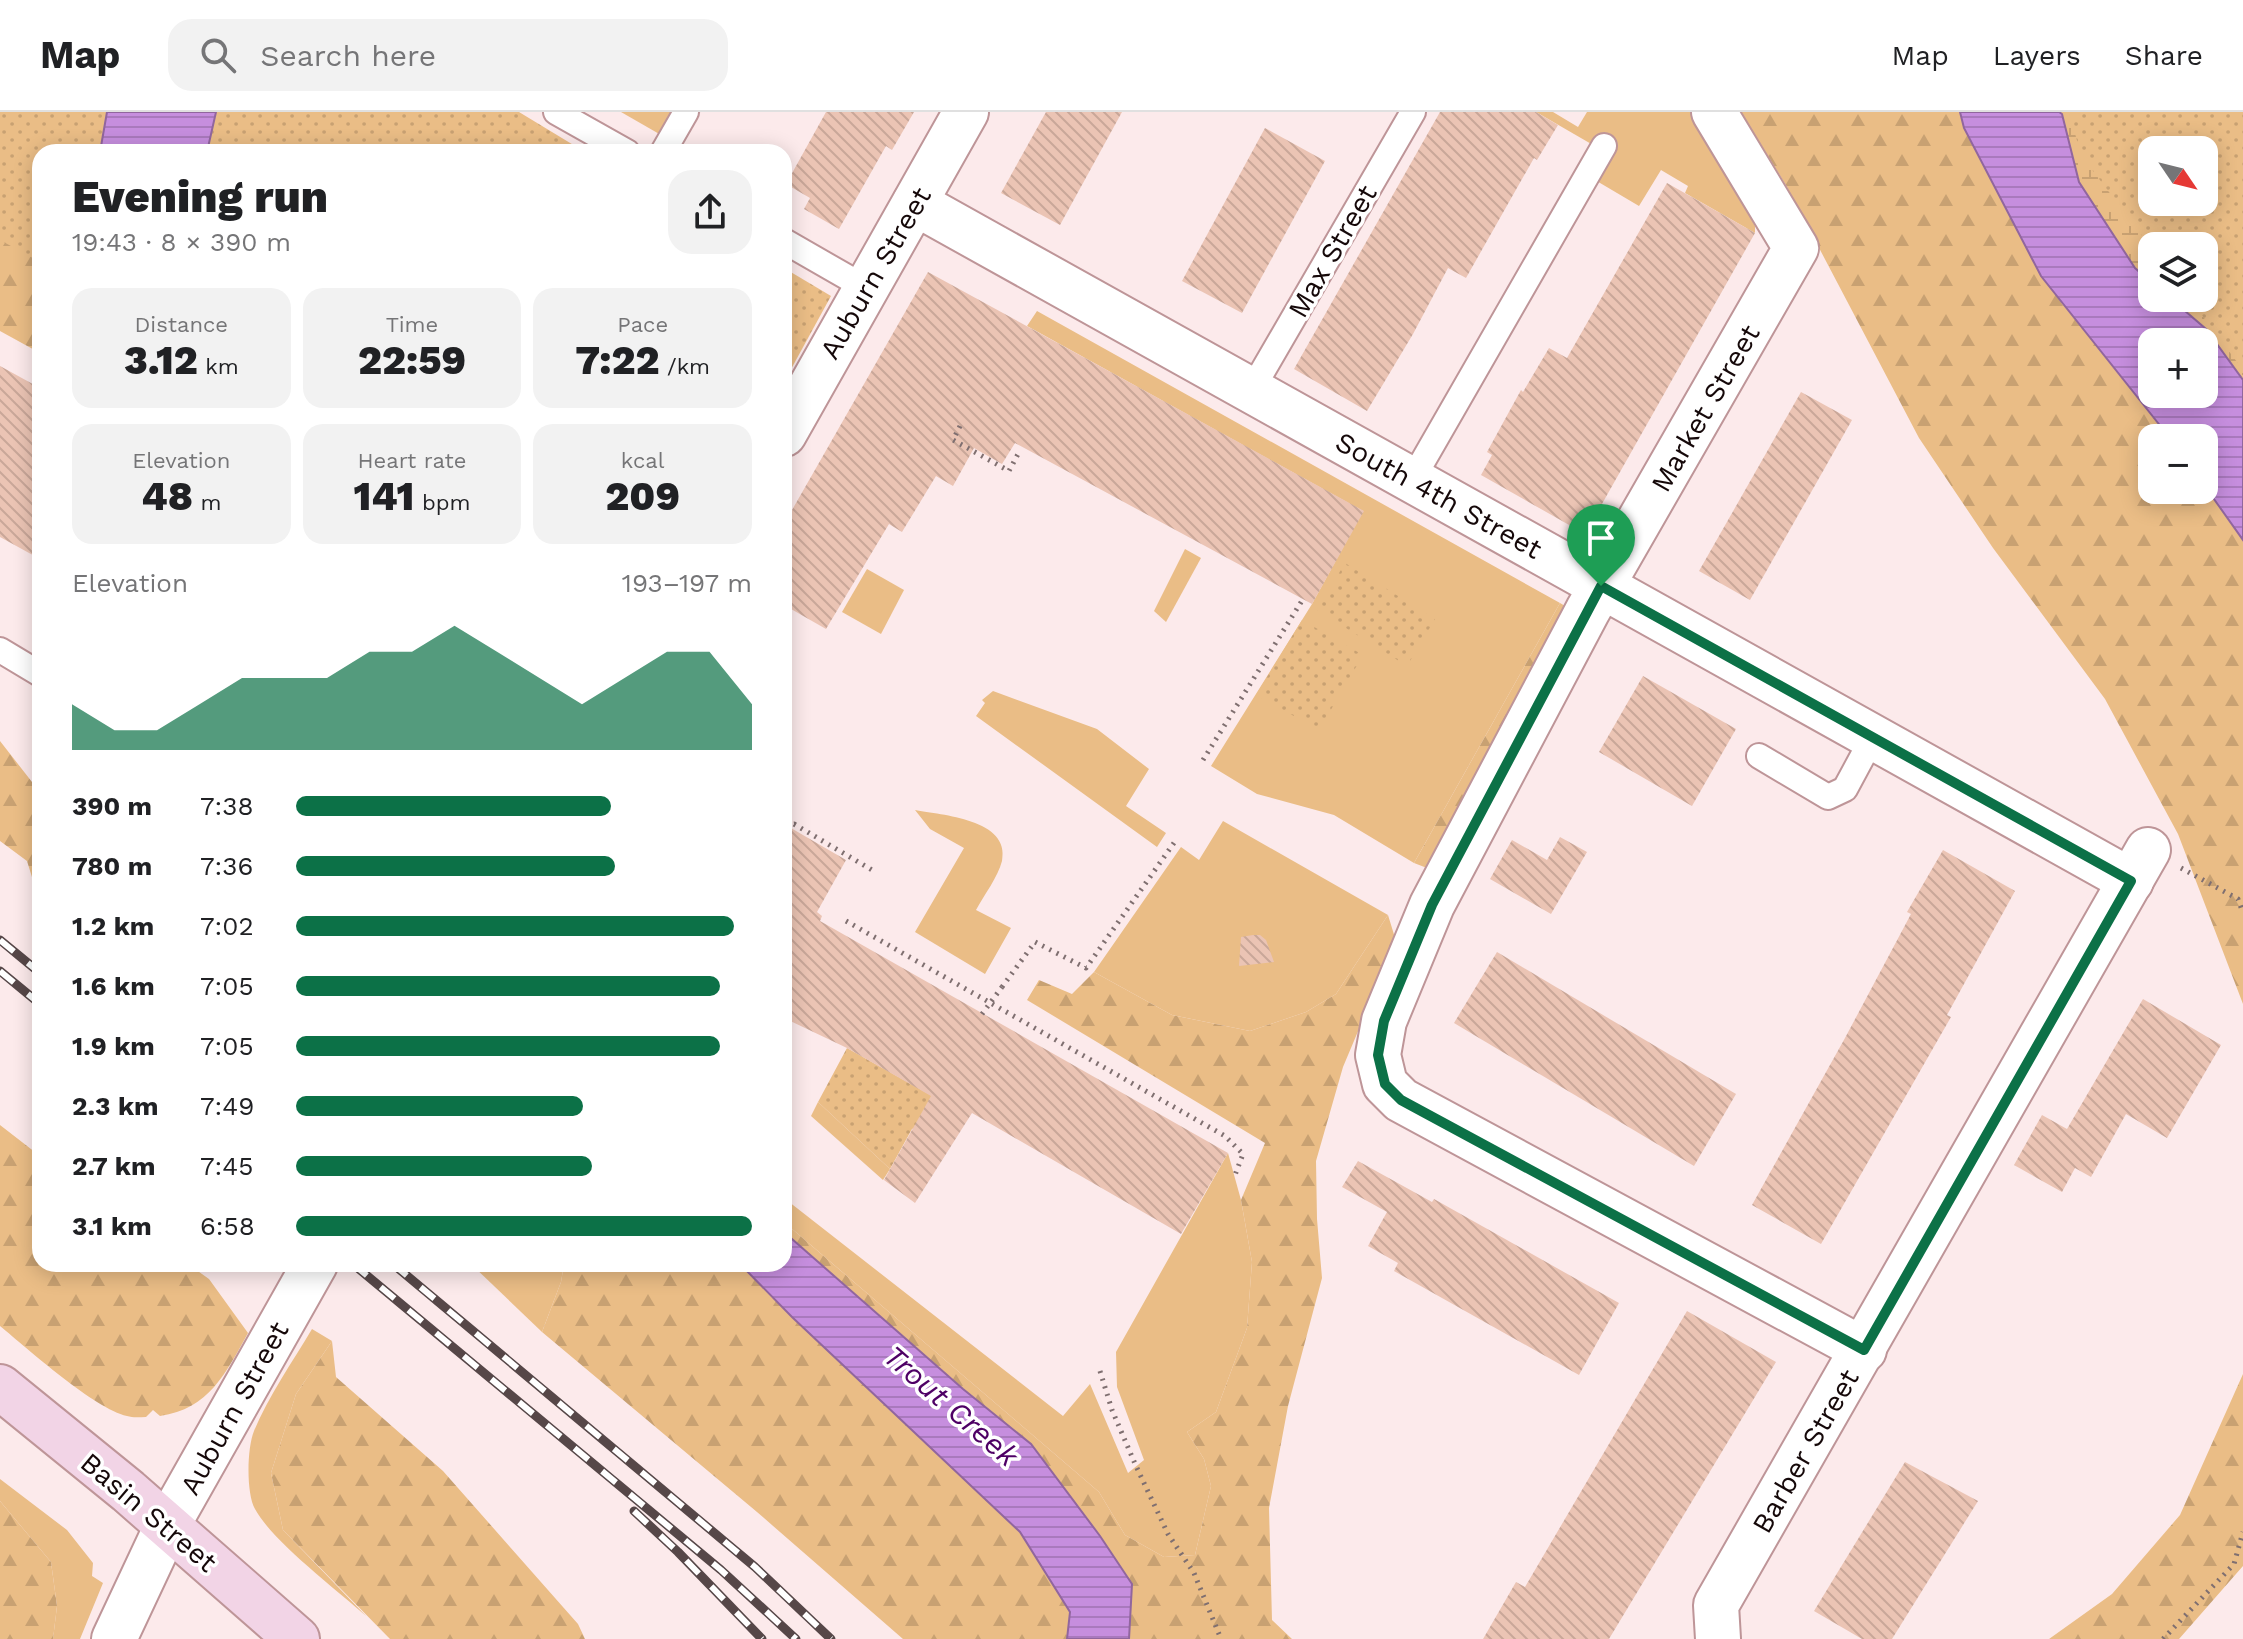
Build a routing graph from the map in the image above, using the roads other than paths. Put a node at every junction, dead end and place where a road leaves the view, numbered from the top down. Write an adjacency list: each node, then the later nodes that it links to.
1 (556, 112): 6 (lane)
2 (686, 112): 7 (lane)
3 (966, 112): 9 (street, Auburn Street)
4 (1413, 112): 12 (lane, Max Street)
5 (1714, 112): 15 (street, Market Street)
6 (613, 144)
7 (668, 144)
8 (1604, 146): 14 (lane)
9 (915, 203): 11 (street, Auburn Street); 12 (street, South 4th Street)
10 (792, 246): 11 (lane)
11 (866, 288): 13 (street, Auburn Street)
12 (1251, 391): 14 (street, South 4th Street)
13 (792, 420)
14 (1412, 480): 15 (street, South 4th Street)
15 (1601, 586): 18 (street, South 4th Street); 22 (street, Market Street)
16 (0, 650): 17 (lane)
17 (32, 669)
18 (1873, 737): 19 (lane); 20 (street, South 4th Street)
19 (1759, 756)
20 (2139, 866): 22 (street, Barber Street)
21 (310, 1272): 25 (street, Auburn Street)
22 (1864, 1350): 28 (street, Barber Street)
23 (0, 1387): 24 (main road, Basin Street)
24 (17, 1416): 25 (main road, Basin Street)
25 (167, 1526): 26 (street, Auburn Street); 27 (main road, Basin Street)
26 (114, 1639)
27 (297, 1639)
28 (1718, 1639)

